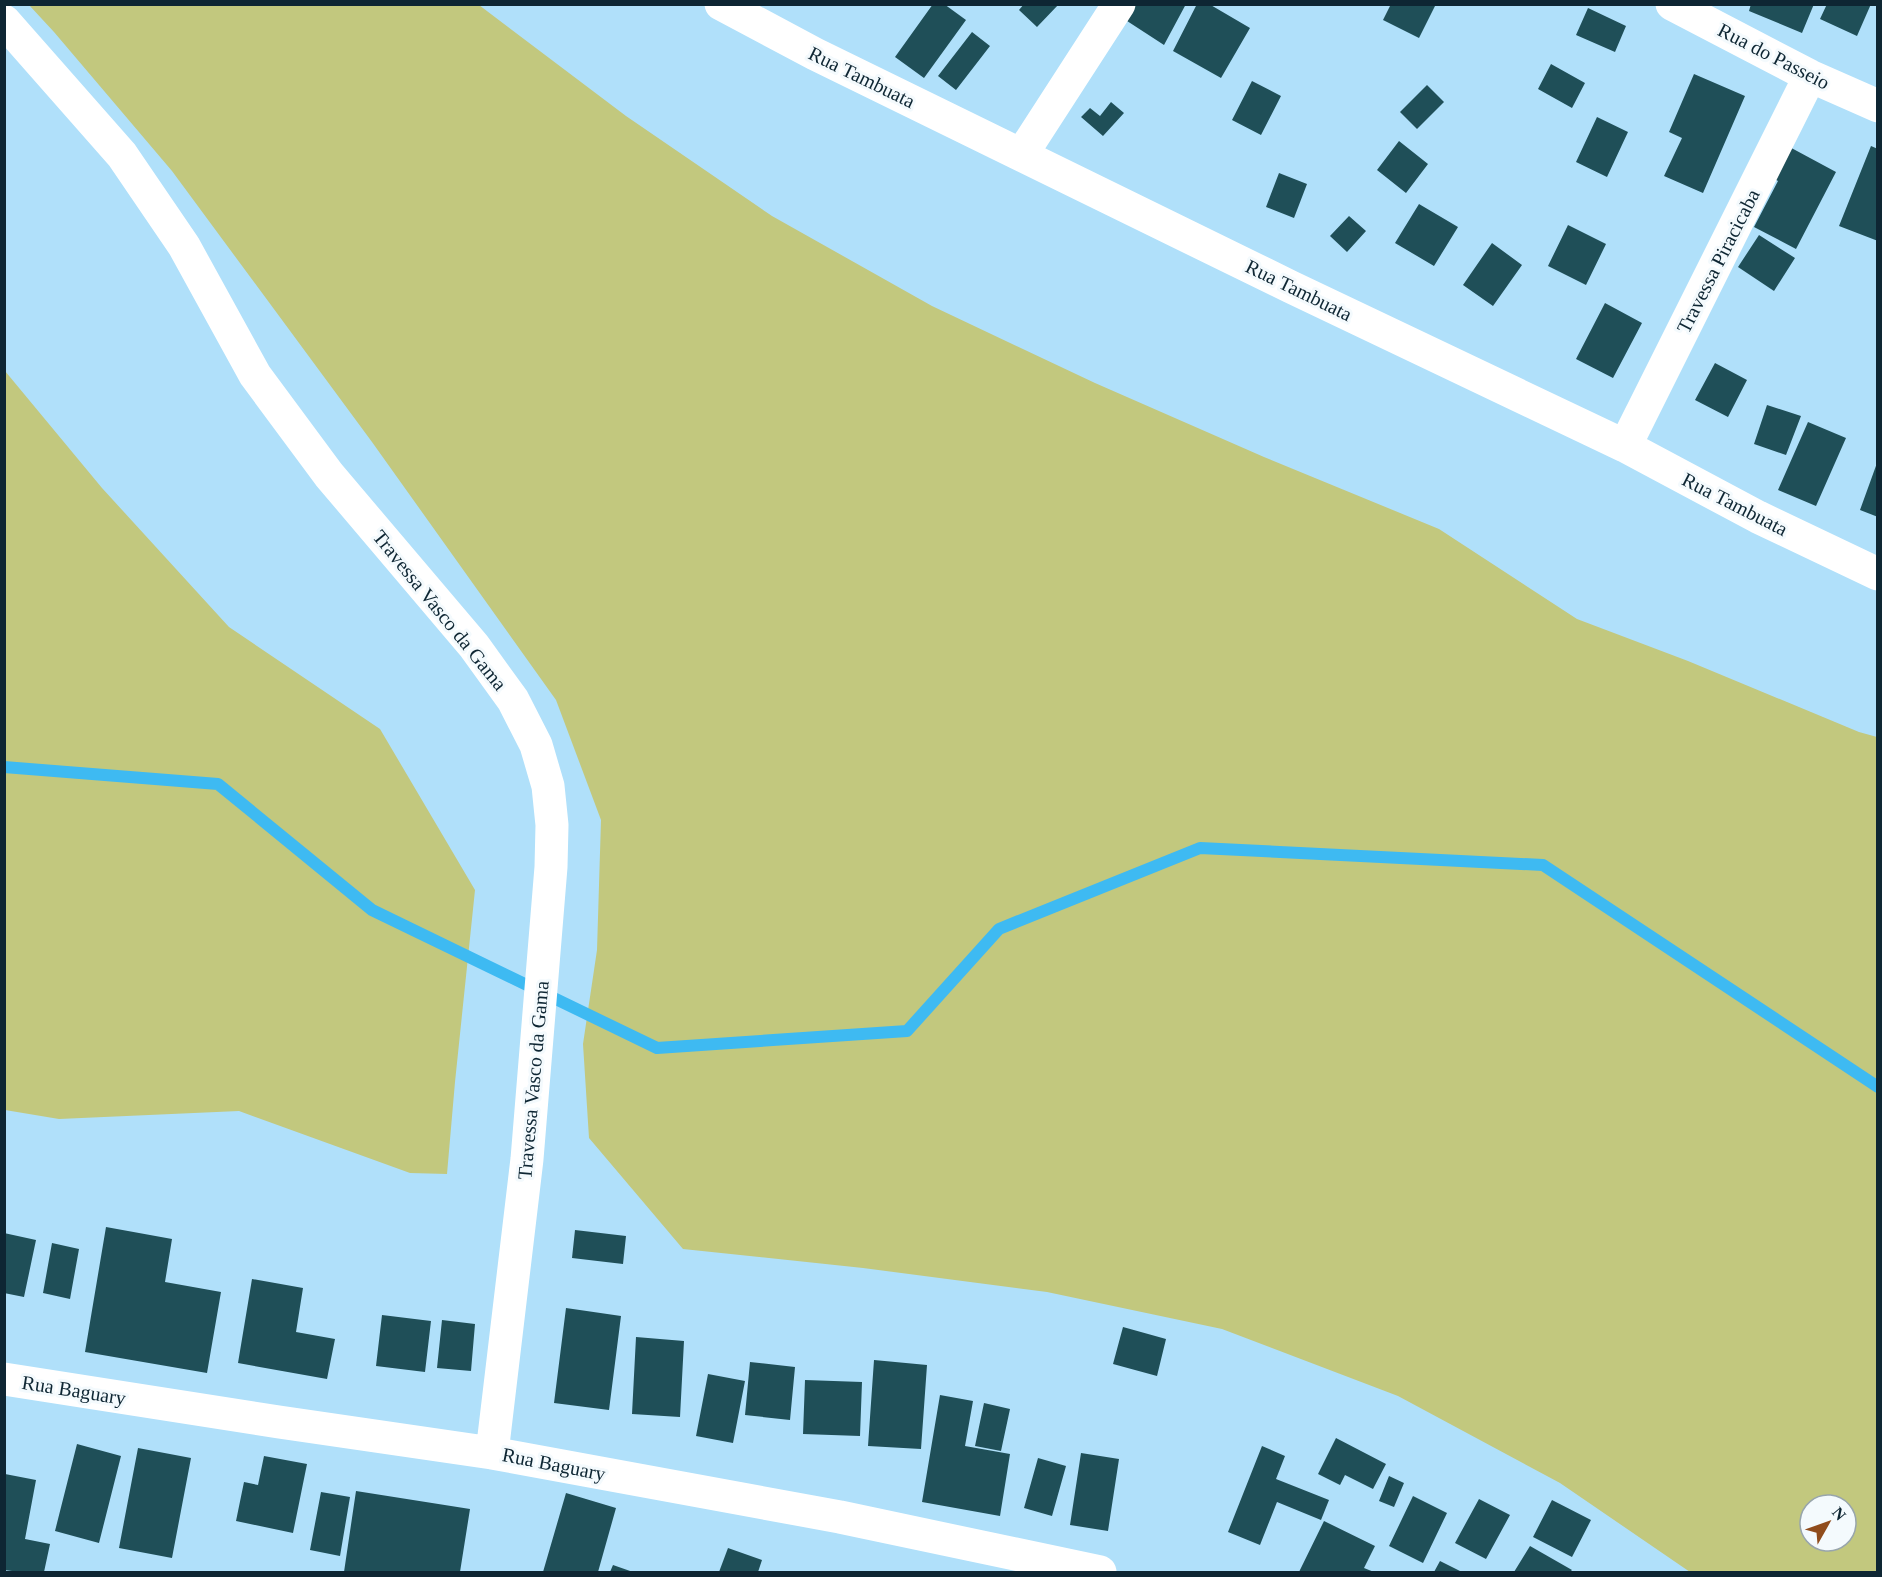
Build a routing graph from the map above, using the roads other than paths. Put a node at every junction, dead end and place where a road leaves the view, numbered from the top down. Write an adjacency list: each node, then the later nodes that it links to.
1 (721, 4): 7 (street, Rua Tambuata)
2 (1119, 4): 7 (street)
3 (1672, 4): 5 (street, Rua do Passeio)
4 (4, 21): 11 (street, Travessa Vasco da Gama)
5 (1810, 76): 6 (street, Rua do Passeio); 8 (street, Travessa Piracicaba)
6 (1878, 106)
7 (1022, 154): 8 (street, Rua Tambuata)
8 (1625, 446): 9 (street, Rua Tambuata)
9 (1878, 573)
10 (4, 1379): 11 (street, Rua Baguary)
11 (492, 1453): 12 (street, Rua Baguary)
12 (1100, 1572)

